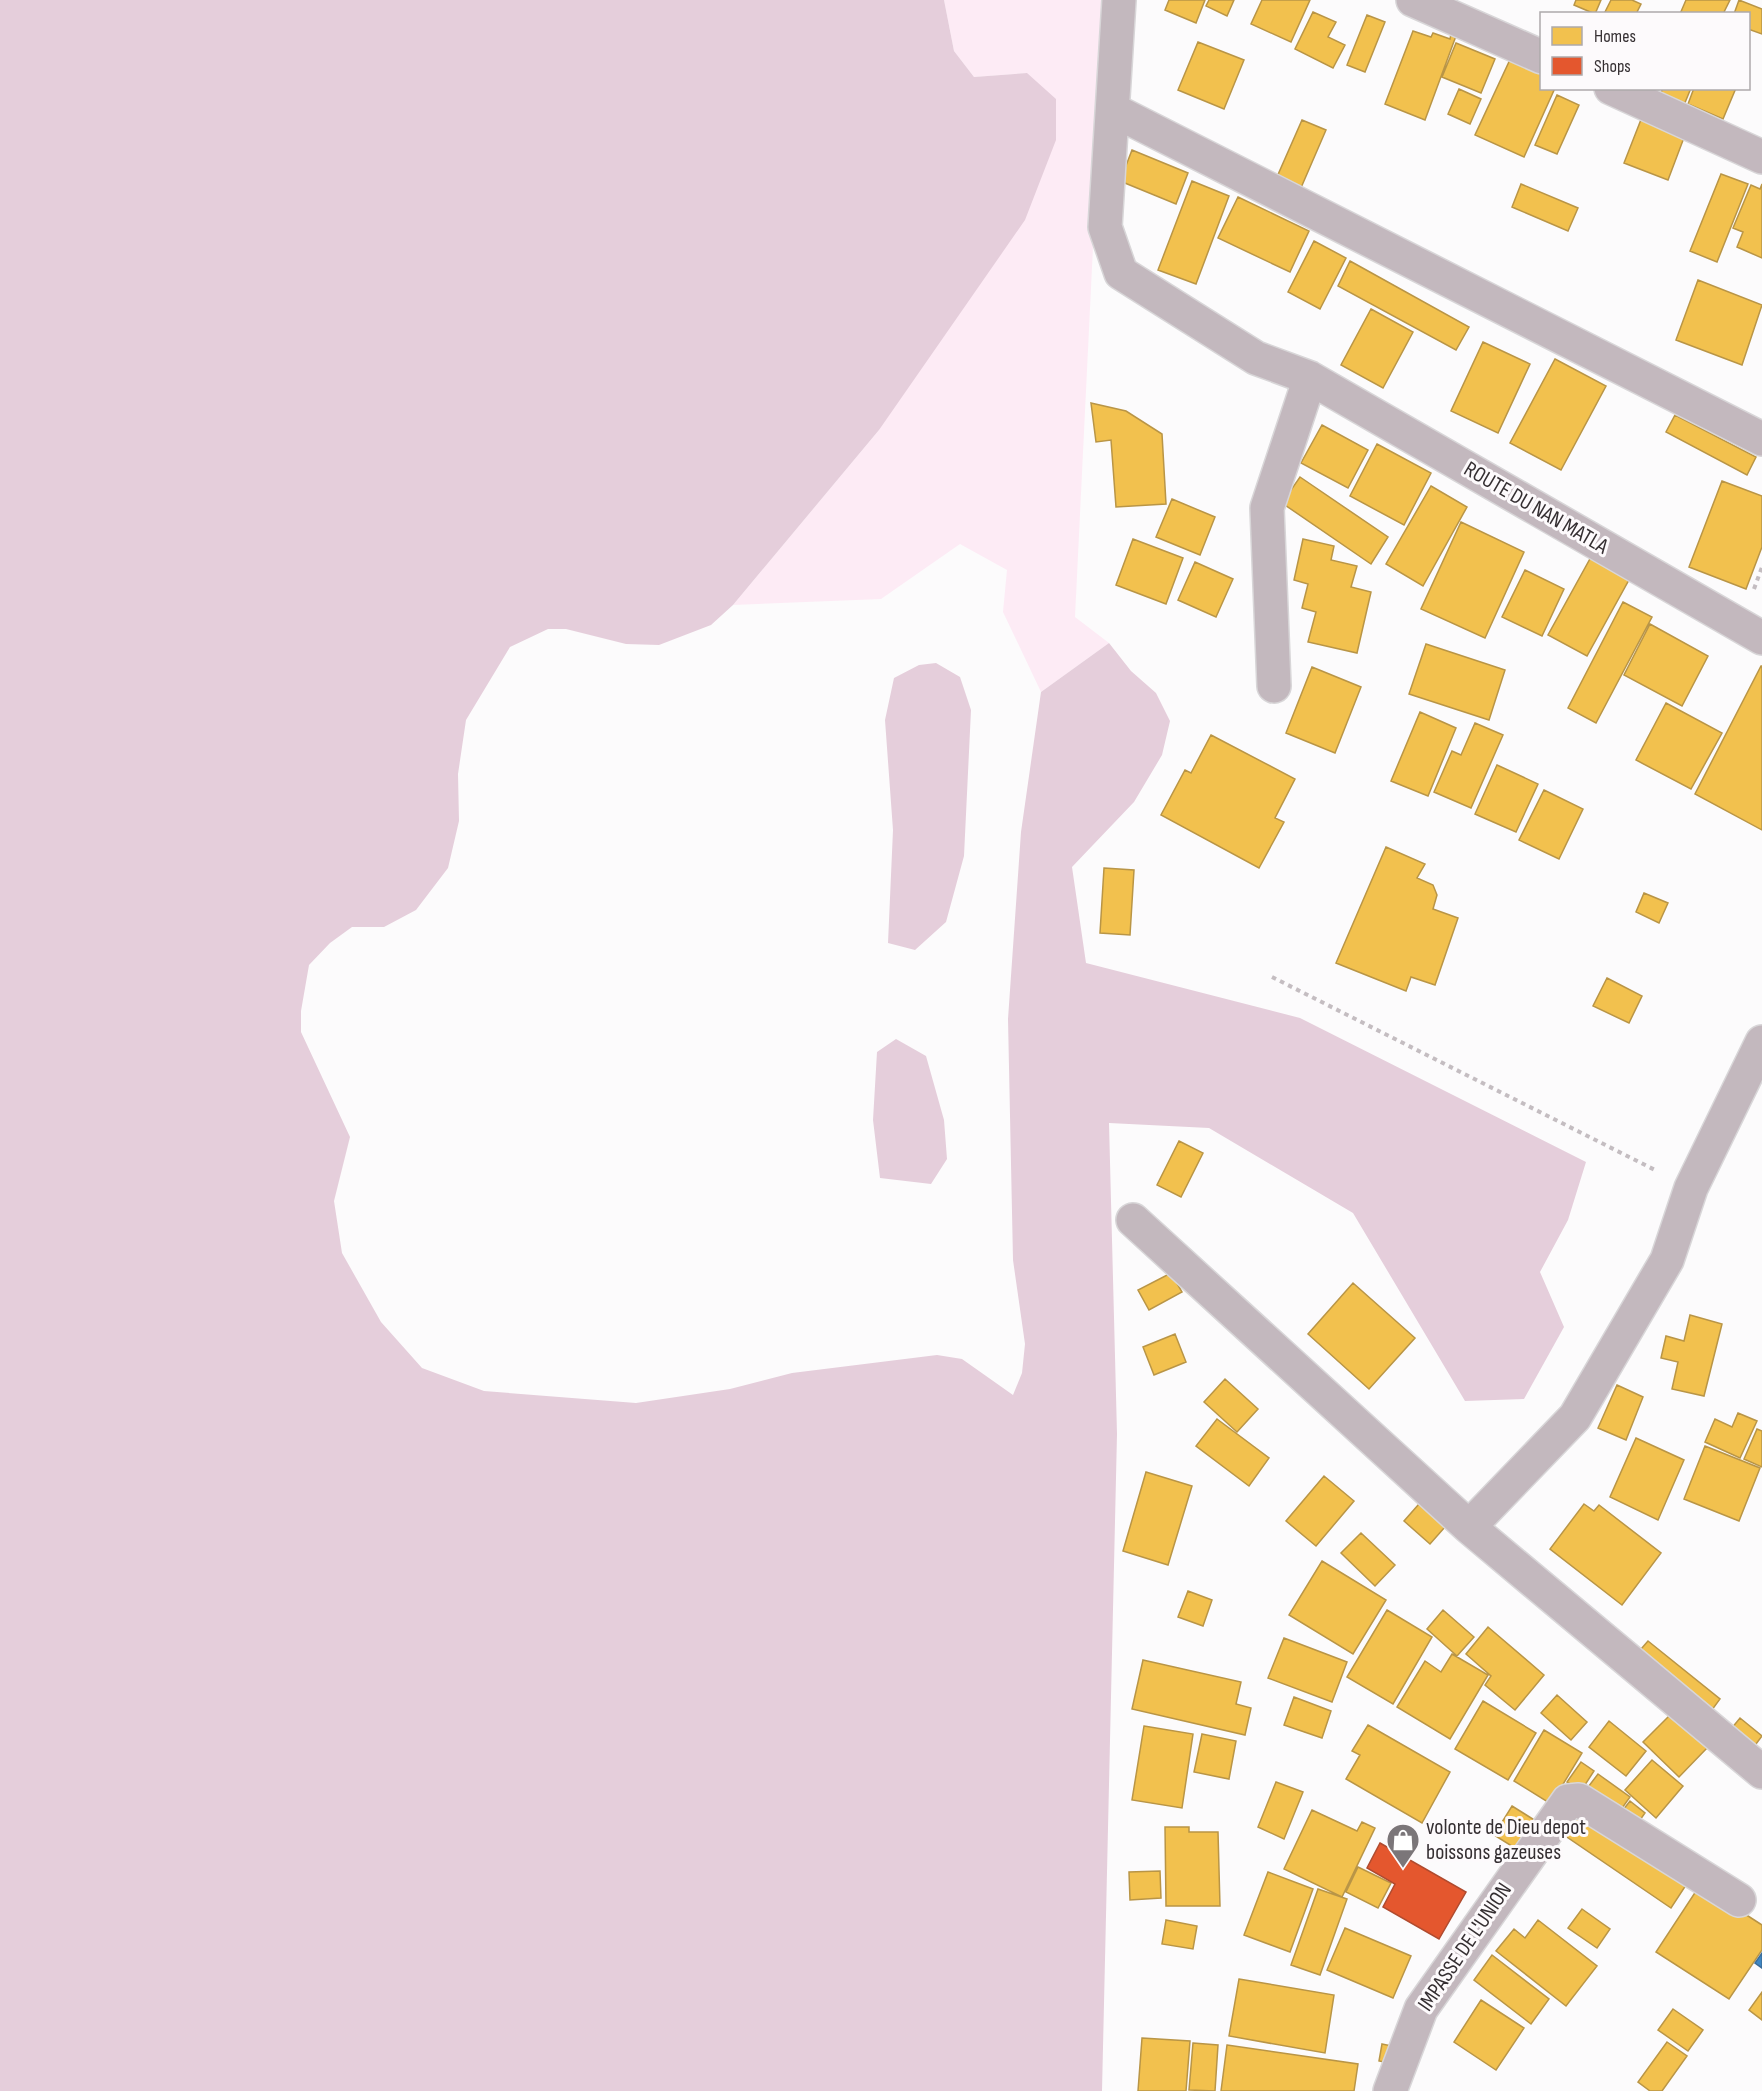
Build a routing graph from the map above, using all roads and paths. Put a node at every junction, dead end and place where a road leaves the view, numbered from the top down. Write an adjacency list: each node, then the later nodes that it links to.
1 (1119, 0): 5 (street, ROUTE DU NAN MATLA)
2 (1413, 0): 3 (street)
3 (1540, 56)
4 (1615, 90): 6 (street)
5 (1113, 110): 7 (street, ROUTE DU NAN MATLA); 8 (street)
6 (1762, 157)
7 (1310, 378): 9 (street, ROUTE DU NAN MATLA); 10 (street)
8 (1762, 440)
9 (1762, 638)
10 (1274, 686)
11 (1272, 977): 13 (path)
12 (1762, 1042): 13 (street)
13 (1690, 1188): 15 (street)
14 (1133, 1220): 15 (street)
15 (1469, 1527): 16 (street)
16 (1762, 1772)
17 (1739, 1900): 18 (street, IMPASSE DE L'UNION)
18 (1390, 2091)

